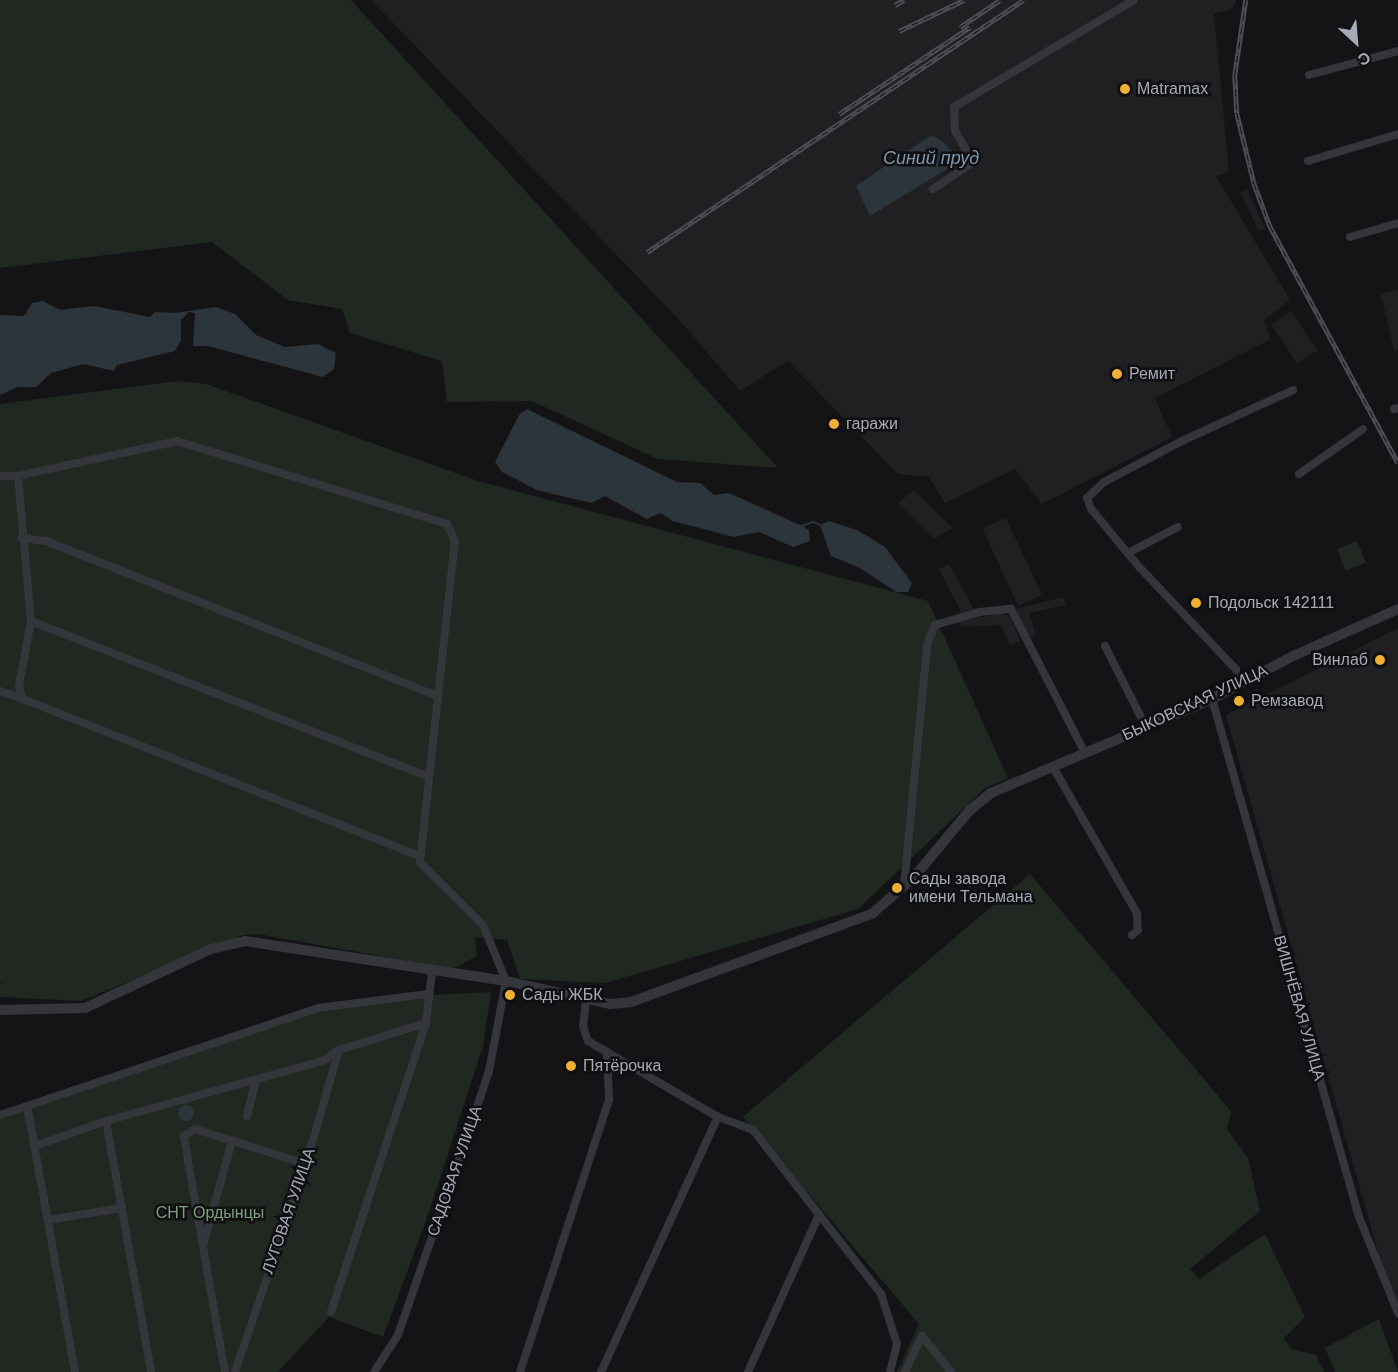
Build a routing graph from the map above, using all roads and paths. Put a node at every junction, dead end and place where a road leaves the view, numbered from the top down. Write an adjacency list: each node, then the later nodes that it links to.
1 (1134, 0): 6 (street)
2 (1398, 51): 3 (street)
3 (1309, 75)
4 (1398, 134): 5 (street)
5 (1308, 161)
6 (933, 189)
7 (1398, 224): 8 (street)
8 (1350, 237)
9 (1293, 390): 16 (street)
10 (1363, 429): 11 (street)
11 (1299, 474)
12 (0, 476): 13 (street)
13 (18, 476): 15 (street); 22 (street)
14 (1178, 527): 16 (street)
15 (21, 538): 18 (street); 22 (street)
16 (1128, 553): 20 (street)
17 (1398, 609): 20 (street, БЫКОВСКАЯ УЛИЦА)
18 (31, 621): 23 (street); 28 (street)
19 (1105, 646): 25 (street)
20 (1246, 680): 24 (street, БЫКОВСКАЯ УЛИЦА)
21 (0, 691): 23 (street)
22 (435, 694): 28 (street)
23 (23, 699): 29 (street)
24 (1212, 699): 25 (street, БЫКОВСКАЯ УЛИЦА); 54 (street, ВИШНЁВАЯ УЛИЦА)
25 (1146, 727): 26 (street, БЫКОВСКАЯ УЛИЦА)
26 (1085, 753): 27 (street, БЫКОВСКАЯ УЛИЦА); 30 (street)
27 (1053, 767): 30 (street, БЫКОВСКАЯ УЛИЦА); 31 (street)
28 (427, 776): 29 (street)
29 (420, 856): 33 (street)
30 (904, 886): 35 (street, БЫКОВСКАЯ УЛИЦА)
31 (1132, 935)
32 (432, 971): 33 (street, БЫКОВСКАЯ УЛИЦА); 34 (street); 36 (street, БЫКОВСКАЯ УЛИЦА)
33 (506, 981): 35 (street, БЫКОВСКАЯ УЛИЦА); 59 (street, САДОВАЯ УЛИЦА)
34 (428, 994): 37 (street); 41 (street)
35 (586, 999): 39 (street)
36 (0, 1010)
37 (426, 1023): 38 (street); 53 (street)
38 (339, 1050): 40 (street); 48 (street, ЛУГОВАЯ УЛИЦА)
39 (607, 1052): 44 (street); 60 (street)
40 (256, 1081): 43 (street); 45 (street)
41 (27, 1106): 42 (street); 47 (street)
42 (0, 1115)
43 (247, 1116)
44 (718, 1117): 50 (street); 61 (street)
45 (106, 1121): 47 (street); 49 (street)
46 (232, 1141): 48 (street); 52 (street); 52 (street)
47 (35, 1146): 51 (street)
48 (306, 1164): 58 (street, ЛУГОВАЯ УЛИЦА)
49 (122, 1208): 51 (street); 56 (street)
50 (819, 1215): 62 (street); 63 (street)
51 (48, 1220): 55 (street)
52 (203, 1246): 57 (street)
53 (331, 1312)
54 (1398, 1313)
55 (75, 1372)
56 (151, 1372)
57 (225, 1372)
58 (235, 1372)
59 (374, 1372)
60 (520, 1372)
61 (602, 1372)
62 (748, 1372)
63 (890, 1372)
64 (905, 1372): 65 (street)
65 (951, 1372)

